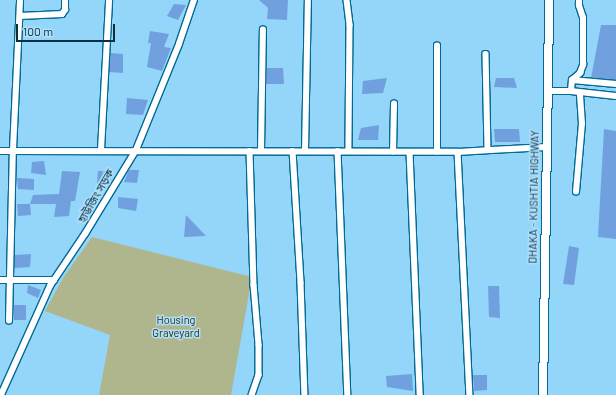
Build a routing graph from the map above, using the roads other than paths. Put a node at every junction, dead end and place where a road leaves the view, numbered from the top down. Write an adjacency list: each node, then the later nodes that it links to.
1 (20, 0): 9 (street)
2 (65, 0): 9 (street)
3 (109, 0): 23 (street)
4 (194, 0): 24 (street, হাউজিং সড়ক)
5 (308, 0): 29 (street)
6 (347, 0): 31 (street)
7 (549, 0): 15 (main road, DHAKA - KUSHTIA HIGHWAY)
8 (579, 0): 13 (street)
9 (20, 16): 22 (street)
10 (263, 30): 27 (street)
11 (437, 46): 34 (street)
12 (486, 54): 25 (street)
13 (572, 80): 14 (street); 16 (street)
14 (616, 84)
15 (547, 91): 16 (street); 20 (main road, DHAKA - KUSHTIA HIGHWAY)
16 (571, 91): 17 (street)
17 (580, 93): 18 (street); 36 (street)
18 (616, 96)
19 (394, 104): 32 (street)
20 (546, 147): 25 (street); 47 (main road, DHAKA - KUSHTIA HIGHWAY)
21 (0, 150): 22 (street)
22 (13, 150): 23 (street); 39 (street)
23 (101, 150): 24 (street)
24 (136, 150): 26 (street); 38 (street, হাউজিং সড়ক)
25 (488, 150): 35 (street)
26 (250, 151): 27 (street); 42 (street)
27 (261, 151): 28 (street)
28 (293, 151): 29 (street); 43 (street)
29 (305, 151): 30 (street)
30 (338, 151): 31 (street); 44 (street)
31 (349, 151): 32 (street)
32 (393, 152): 33 (street)
33 (410, 152): 34 (street); 45 (street)
34 (437, 152): 35 (street)
35 (458, 152): 46 (street)
36 (576, 192)
37 (0, 280): 39 (street)
38 (54, 280): 39 (street); 41 (street, হাউজিং সড়ক)
39 (9, 281): 40 (street)
40 (9, 321)
41 (1, 395)
42 (252, 395)
43 (305, 395)
44 (348, 395)
45 (420, 395)
46 (470, 395)
47 (543, 395)

